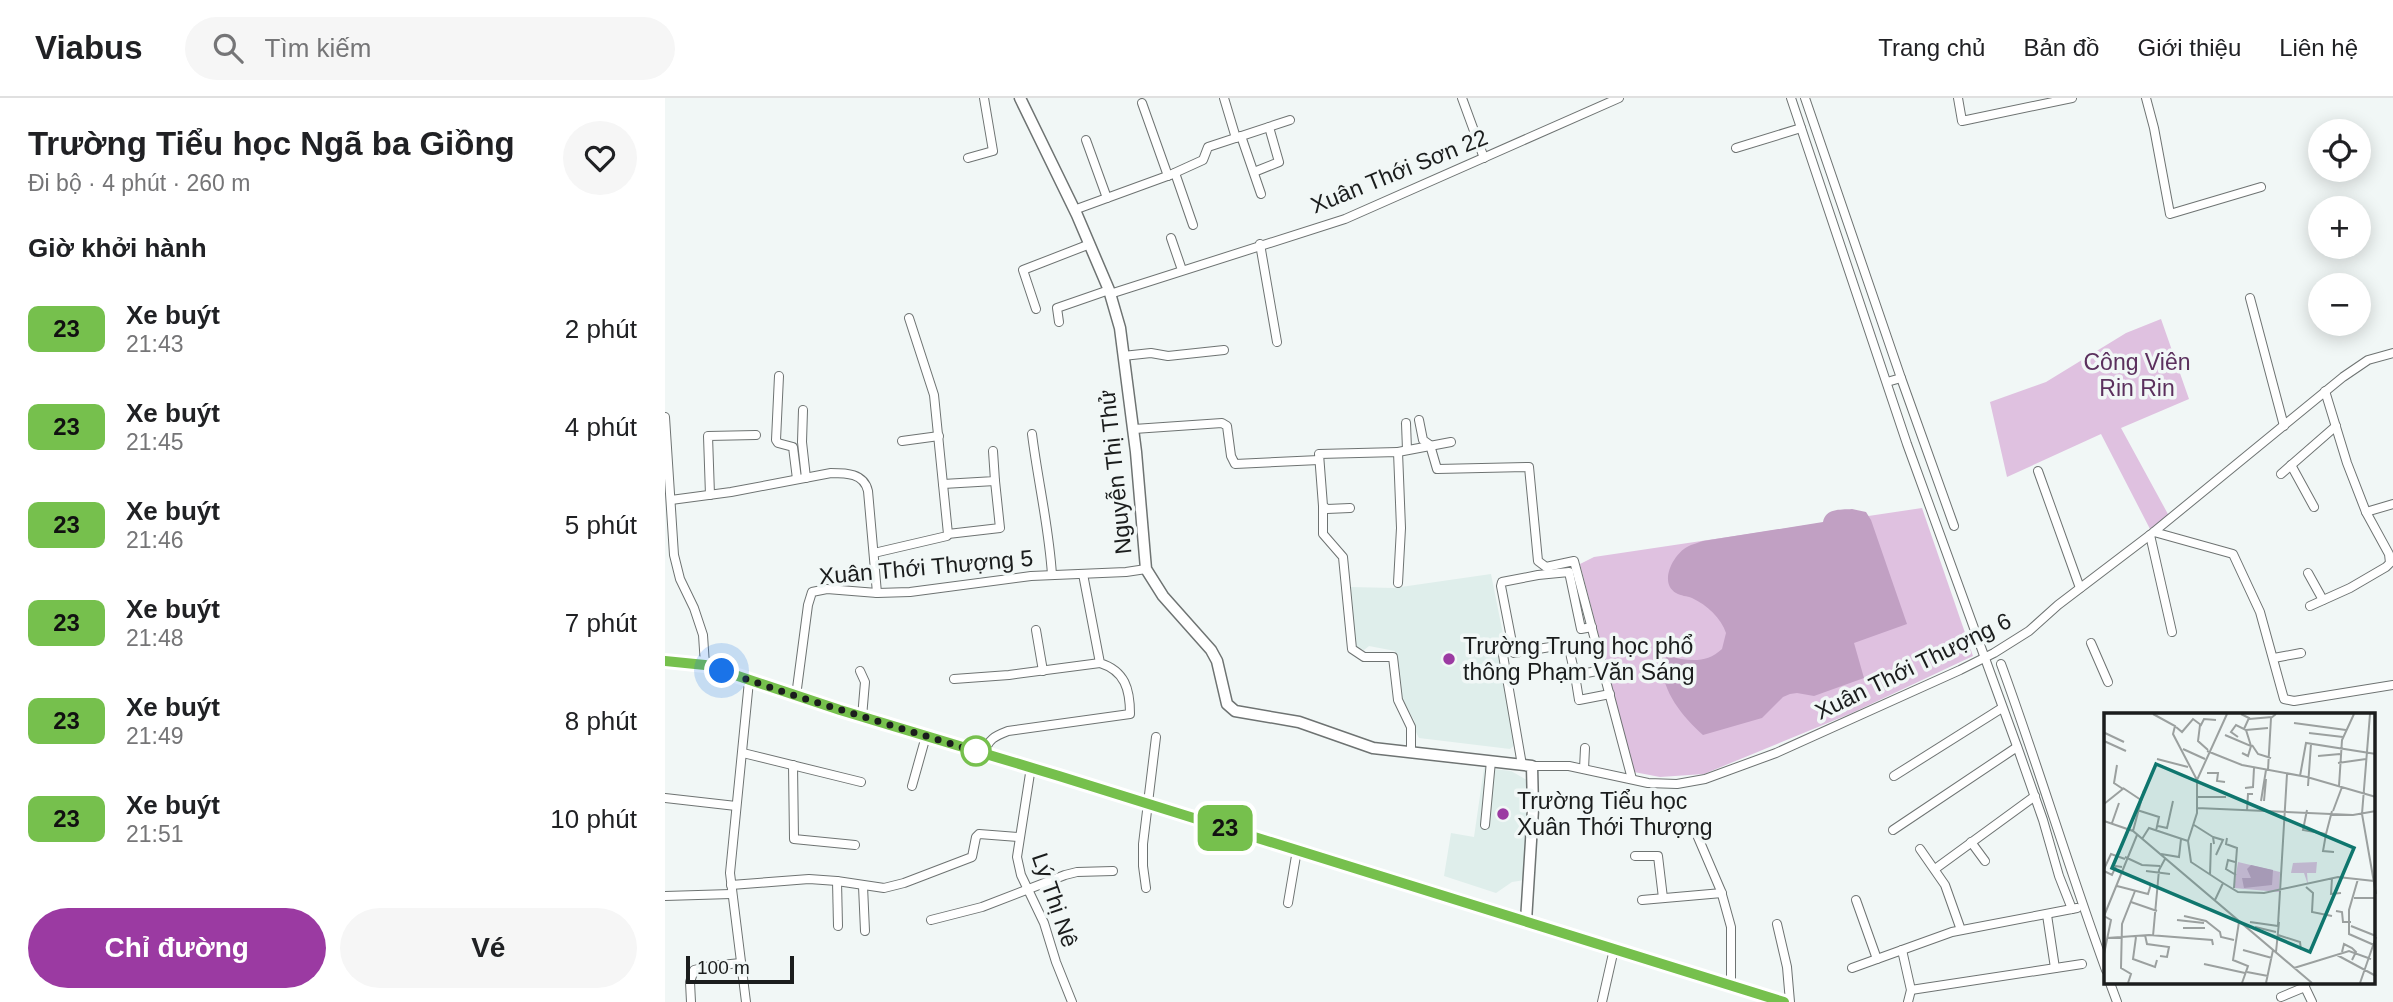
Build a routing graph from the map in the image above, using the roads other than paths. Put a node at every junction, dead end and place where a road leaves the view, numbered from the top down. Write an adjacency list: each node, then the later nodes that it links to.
1 (984, 98): 18 (street)
2 (1020, 98): 25 (main road, Nguyễn Thị Thử)
3 (1224, 98): 15 (street)
4 (1462, 98): 19 (street)
5 (1619, 98): 19 (street, Xuân Thới Sơn 22)
6 (1791, 98): 14 (street)
7 (1805, 98): 41 (street)
8 (1958, 98): 9 (street)
9 (2072, 98)
10 (2146, 98): 22 (street)
11 (1142, 103): 21 (street)
12 (1290, 120): 13 (street)
13 (1269, 127): 15 (street); 20 (street)
14 (1801, 128): 17 (street); 42 (street)
15 (1238, 137): 20 (street); 21 (street)
16 (1086, 139): 24 (street)
17 (1736, 148)
18 (968, 158)
19 (1484, 158): 29 (street, Xuân Thới Sơn 22)
20 (1254, 172): 23 (street)
21 (1172, 175): 24 (street); 26 (street)
22 (2261, 187)
23 (1261, 194)
24 (1107, 198): 25 (street)
25 (1074, 210): 28 (main road, Nguyễn Thị Thử)
26 (1193, 225)
27 (1171, 238): 30 (street)
28 (1090, 244): 31 (main road, Nguyễn Thị Thử); 33 (street)
29 (1260, 244): 30 (street, Xuân Thới Sơn 22); 36 (street)
30 (1182, 270): 31 (street, Xuân Thới Sơn 22)
31 (1109, 292): 35 (street, Xuân Thới Sơn 22); 39 (main road, Nguyễn Thị Thử)
32 (2250, 298): 48 (street)
33 (1036, 309)
34 (909, 318): 53 (street)
35 (1059, 322)
36 (1277, 342)
37 (1224, 349): 39 (street)
38 (2393, 353): 43 (street, Xuân Thới Thượng 6)
39 (1123, 355): 50 (main road, Nguyễn Thị Thử)
40 (779, 376): 63 (street)
41 (1901, 378): 42 (street); 73 (street)
42 (1887, 382): 92 (street)
43 (2325, 391): 48 (street, Xuân Thới Thượng 6); 49 (street)
44 (803, 410): 63 (street)
45 (665, 417): 67 (street)
46 (1419, 420): 56 (street)
47 (1406, 424): 58 (street)
48 (2284, 426): 75 (street, Xuân Thới Thượng 6)
49 (2336, 426): 60 (street); 72 (street)
50 (1134, 429): 59 (street); 77 (main road, Nguyễn Thị Thử)
51 (1032, 434): 80 (street)
52 (756, 435): 66 (street)
53 (939, 436): 54 (street); 65 (street)
54 (902, 441)
55 (1451, 442): 56 (street)
56 (1430, 446): 58 (street); 86 (street)
57 (993, 451): 64 (street)
58 (1403, 451): 59 (street); 81 (street)
59 (1319, 460): 69 (street)
60 (2291, 466): 62 (street); 70 (street)
61 (2038, 471): 82 (street)
62 (2281, 474)
63 (802, 479): 66 (street); 76 (street)
64 (995, 481): 65 (street); 74 (street)
65 (943, 484): 74 (street)
66 (710, 495): 67 (street)
67 (671, 500): 97 (street)
68 (2393, 504): 72 (street)
69 (1323, 506): 71 (street); 114 (street)
70 (2314, 507)
71 (1350, 509)
72 (2366, 512): 84 (street)
73 (1954, 526)
74 (948, 534): 76 (street)
75 (2152, 534): 82 (street, Xuân Thới Thượng 6); 88 (street); 93 (street)
76 (874, 553): 83 (street)
77 (1146, 569): 79 (street, Xuân Thới Thượng 5); 114 (main road, Nguyễn Thị Thử)
78 (2308, 573): 84 (street)
79 (1083, 574): 80 (street, Xuân Thới Thượng 5); 95 (street)
80 (1052, 575): 83 (street, Xuân Thới Thượng 5)
81 (1398, 583)
82 (2080, 588): 92 (street, Xuân Thới Thượng 6)
83 (877, 593): 107 (street, Xuân Thới Thượng 5)
84 (2323, 600): 85 (street)
85 (2310, 606)
86 (1592, 627): 98 (street); 101 (street)
87 (1036, 630): 100 (street)
88 (2172, 632)
89 (2091, 643): 104 (street)
90 (2301, 653): 93 (street)
91 (1503, 655): 119 (street)
92 (1983, 657): 108 (street); 123 (street, Xuân Thới Thượng 6)
93 (2274, 658): 105 (street)
94 (665, 661): 97 (main road)
95 (1100, 663): 100 (street); 116 (street)
96 (2001, 664): 153 (street)
97 (705, 665): 103 (main road)
98 (1603, 670): 101 (street); 106 (street)
99 (860, 671): 109 (street)
100 (1043, 671): 102 (street)
101 (1575, 675): 106 (street)
102 (954, 679)
103 (749, 681): 107 (main road); 115 (street)
104 (2108, 682)
105 (2393, 685)
106 (1610, 694): 123 (street)
107 (796, 696): 109 (main road)
108 (2002, 708): 112 (street); 122 (street)
109 (862, 717): 110 (main road)
110 (926, 736): 116 (main road); 125 (street)
111 (1156, 737): 128 (street)
112 (2017, 747): 126 (street); 132 (street)
113 (1585, 748): 121 (street)
114 (1411, 752): 117 (main road, Nguyễn Thị Thử)
115 (743, 753): 118 (street); 129 (street)
116 (984, 754): 120 (main road)
117 (1491, 761): 119 (main road, Nguyễn Thị Thử); 130 (street)
118 (793, 765): 124 (street); 135 (street)
119 (1527, 765): 121 (street, Xuân Thới Thượng 6); 157 (main road)
120 (1031, 768): 128 (main road); 133 (street, Lý Thị Nê)
121 (1584, 769): 123 (street, Xuân Thới Thượng 6)
122 (1894, 776)
123 (1632, 779)
124 (860, 782)
125 (912, 786)
126 (2035, 796): 134 (street); 154 (street)
127 (665, 798): 129 (street)
128 (1150, 804): 137 (main road); 144 (street)
129 (736, 806): 146 (street)
130 (1485, 825)
131 (1694, 828): 147 (street)
132 (1893, 830)
133 (1018, 837): 143 (street); 145 (street, Lý Thị Nê)
134 (1971, 842): 139 (street); 140 (street)
135 (855, 845)
136 (1920, 849): 140 (street)
137 (1297, 850): 152 (street); 157 (main road)
138 (1635, 856): 149 (street)
139 (1985, 861)
140 (1935, 869): 160 (street)
141 (1113, 871): 145 (street)
142 (837, 881): 143 (street); 146 (street); 159 (street)
143 (863, 886): 161 (street)
144 (1146, 888)
145 (1027, 889): 156 (street); 178 (street, Lý Thị Nê)
146 (731, 890): 148 (street); 165 (street)
147 (1722, 893): 149 (street); 170 (street)
148 (665, 895)
149 (1663, 898): 150 (street)
150 (1642, 900)
151 (1856, 900): 164 (street)
152 (1288, 903)
153 (2083, 906): 154 (street); 167 (street)
154 (2072, 909): 155 (street)
155 (2046, 915): 160 (street); 169 (street)
156 (931, 920)
157 (1526, 921): 162 (main road)
158 (1777, 924): 180 (street)
159 (838, 926)
160 (1961, 930): 163 (street)
161 (865, 931)
162 (1614, 949): 170 (main road); 179 (street)
163 (1902, 950): 164 (street); 173 (street)
164 (1877, 960): 168 (street)
165 (741, 963): 176 (street); 177 (street)
166 (2082, 964): 169 (street)
167 (2104, 964)
168 (1852, 968)
169 (2055, 968): 173 (street)
170 (1731, 984): 175 (main road)
171 (2111, 984): 182 (street)
172 (2304, 985): 174 (street); 183 (street)
173 (1911, 990): 181 (street)
174 (2281, 997)
175 (1780, 1001)
176 (691, 1002)
177 (746, 1002)
178 (1072, 1002)
179 (1602, 1002)
180 (1790, 1002)
181 (1909, 1002)
182 (2117, 1002)
183 (2312, 1002)

